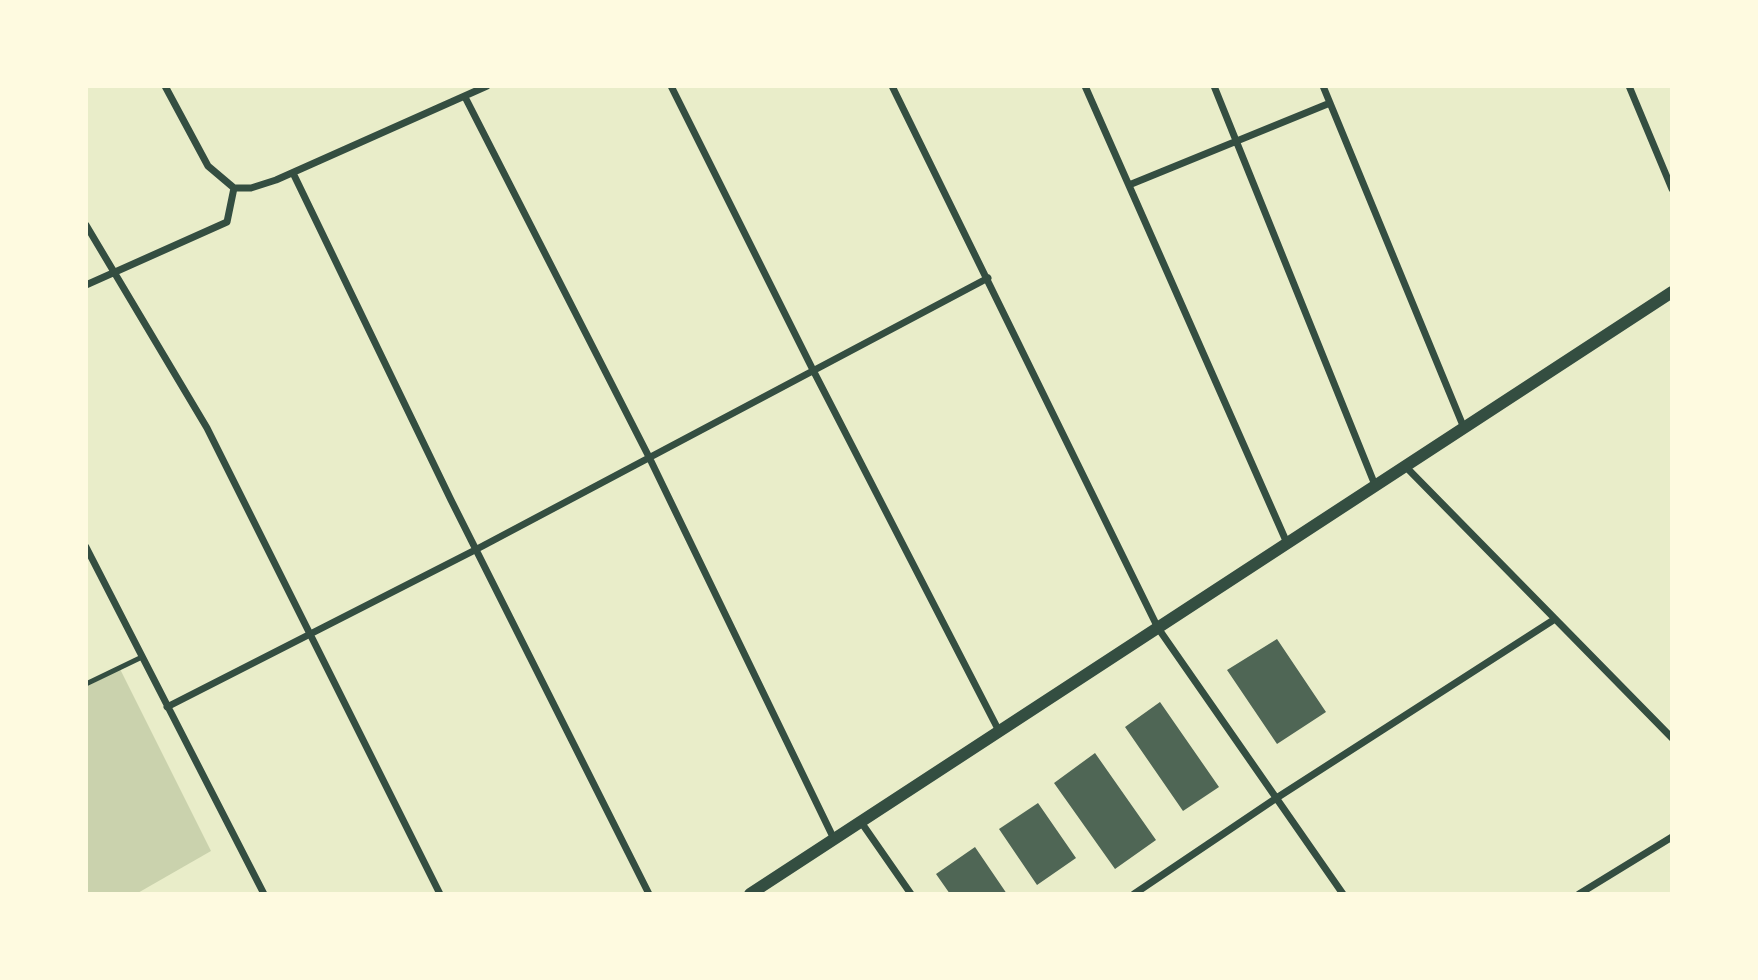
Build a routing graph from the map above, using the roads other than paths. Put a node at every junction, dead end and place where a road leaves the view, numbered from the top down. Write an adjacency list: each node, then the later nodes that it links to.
1 (165, 86): 14 (street)
2 (487, 86): 9 (street)
3 (671, 86): 21 (street)
4 (892, 86): 18 (street)
5 (1085, 86): 13 (street)
6 (1214, 86): 11 (street)
7 (1323, 86): 10 (street)
8 (1629, 86): 15 (street)
9 (465, 97): 12 (street); 23 (street)
10 (1330, 103): 11 (street); 22 (street)
11 (1237, 142): 13 (street); 25 (street)
12 (293, 173): 14 (street); 28 (street)
13 (1129, 186): 26 (street)
14 (234, 188): 17 (street)
15 (1672, 189)
16 (86, 225): 17 (street)
17 (114, 272): 19 (street); 31 (street)
18 (988, 278): 21 (street); 30 (street)
19 (86, 285)
20 (1672, 292): 22 (street)
21 (813, 370): 23 (street); 35 (street)
22 (1464, 428): 24 (street)
23 (649, 457): 28 (street); 40 (street)
24 (1405, 466): 25 (street); 29 (street)
25 (1375, 485): 26 (street)
26 (1287, 543): 30 (street)
27 (86, 547): 32 (street)
28 (477, 549): 31 (street); 43 (street)
29 (1555, 618): 36 (street); 37 (street)
30 (1158, 628): 35 (street); 37 (street)
31 (312, 635): 34 (street); 42 (street)
32 (142, 657): 33 (lane); 34 (street)
33 (86, 684)
34 (167, 706): 41 (street)
35 (999, 731): 38 (street)
36 (1672, 738)
37 (1275, 799): 46 (street); 47 (street)
38 (861, 822): 40 (street); 45 (street)
39 (1672, 837): 48 (street)
40 (834, 839): 44 (street)
41 (264, 894)
42 (440, 894)
43 (649, 894)
44 (750, 894)
45 (911, 894)
46 (1135, 894)
47 (1343, 894)
48 (1579, 894)

